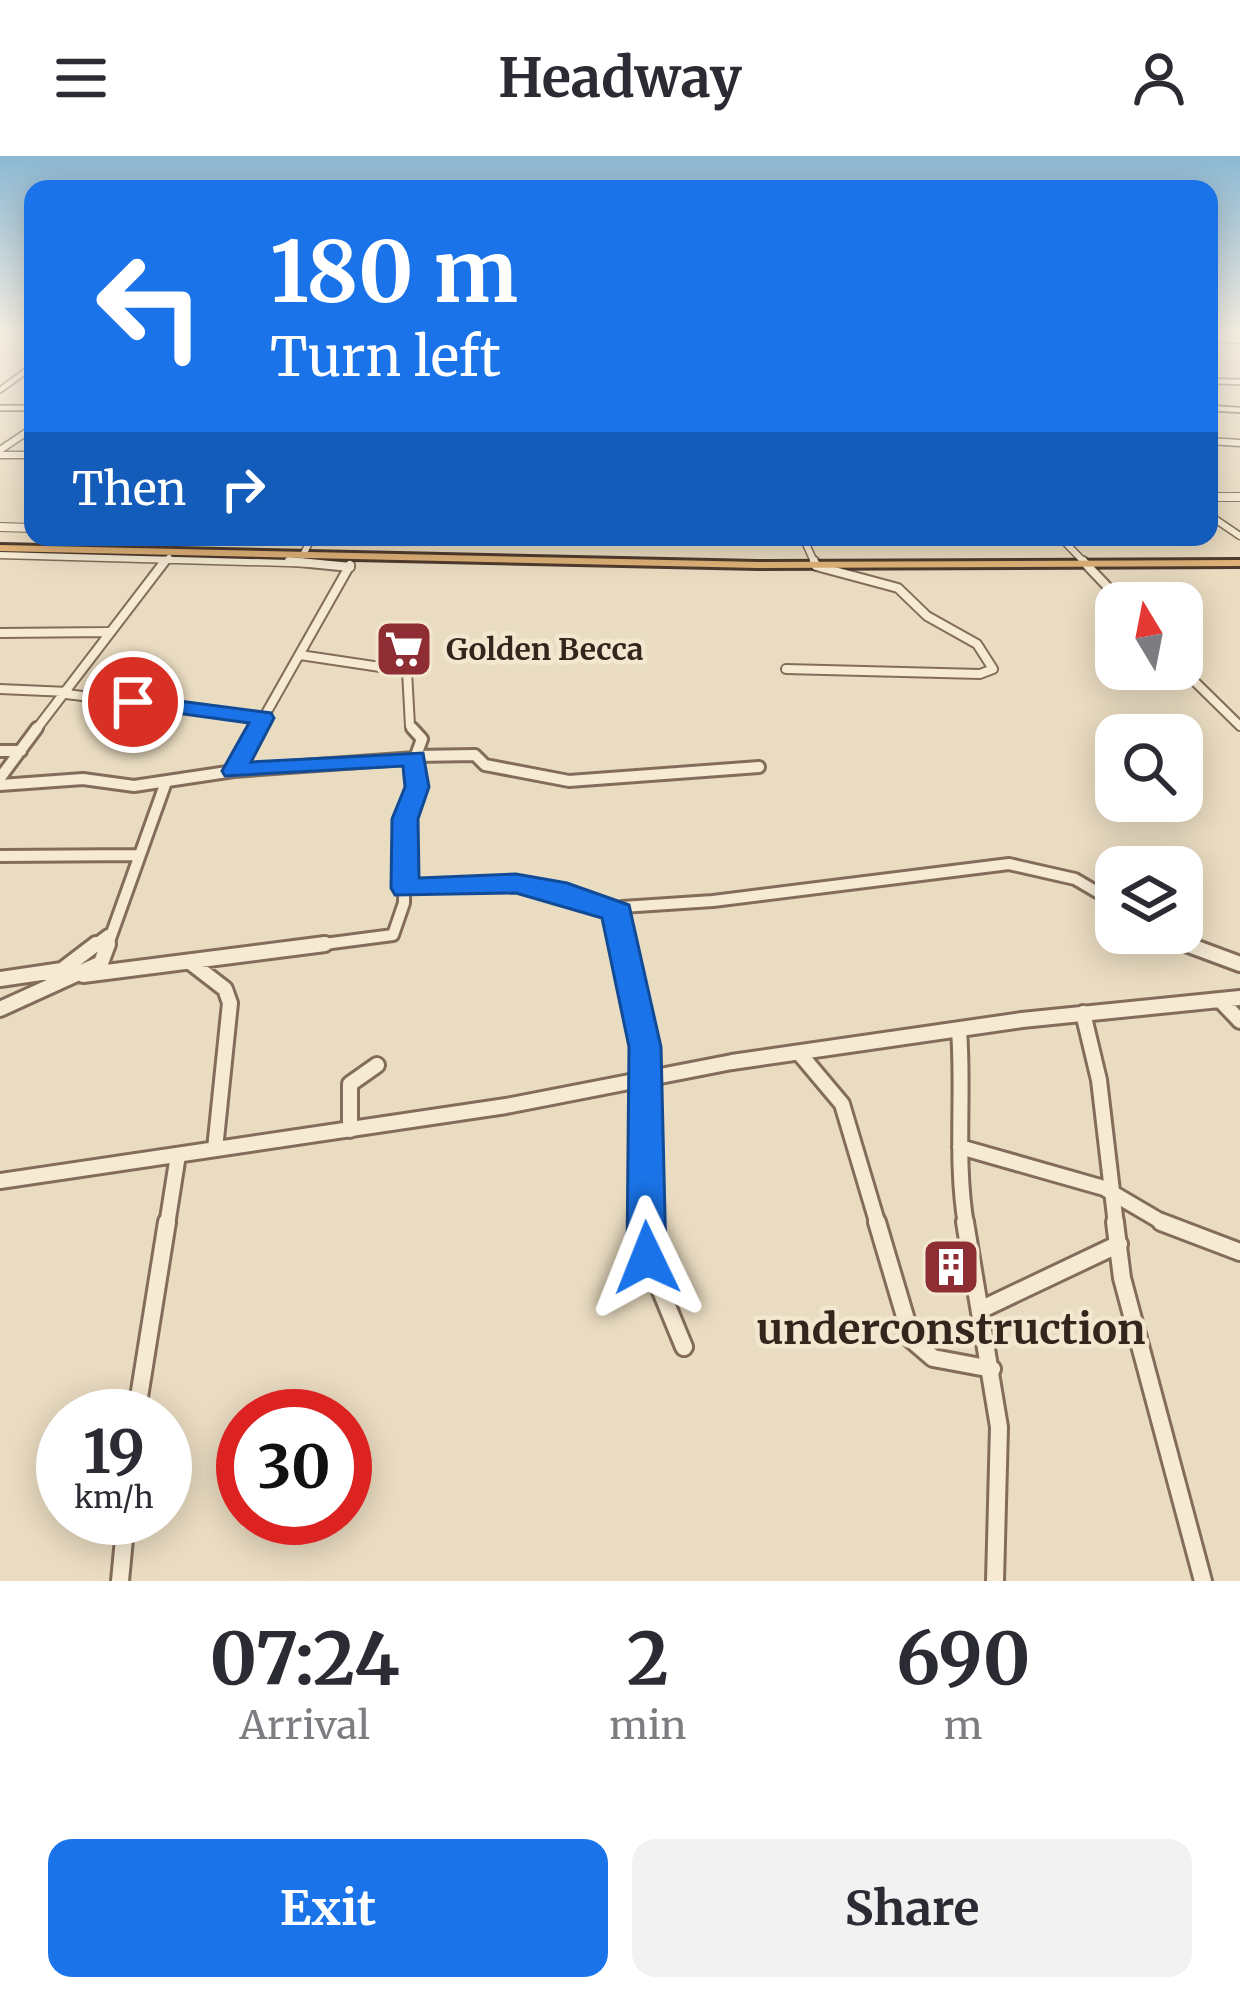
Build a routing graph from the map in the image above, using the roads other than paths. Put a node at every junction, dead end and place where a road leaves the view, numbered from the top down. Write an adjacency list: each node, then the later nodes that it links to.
1 (308, 546): 5 (street)
2 (807, 546): 11 (street)
3 (1070, 546): 10 (street)
4 (0, 552): 5 (highway); 6 (street)
5 (303, 555): 8 (highway)
6 (137, 557): 7 (street); 12 (street)
7 (170, 557): 8 (street); 12 (street)
8 (351, 561): 11 (highway); 16 (street)
9 (1240, 563): 10 (highway)
10 (1089, 564): 11 (highway); 13 (street)
11 (816, 566): 17 (street)
12 (151, 575): 14 (street)
13 (1105, 582)
14 (108, 632): 15 (street); 20 (street)
15 (0, 633)
16 (299, 656): 21 (street); 25 (street)
17 (786, 669)
18 (0, 688): 20 (street)
19 (1203, 690): 22 (street)
20 (67, 693): 21 (street); 24 (street)
21 (263, 718): 27 (street)
22 (1240, 726)
23 (0, 751): 24 (street)
24 (21, 751): 28 (street)
25 (415, 757): 26 (street); 27 (street); 32 (street)
26 (759, 767)
27 (234, 771): 29 (street)
28 (0, 781): 29 (street)
29 (166, 782): 30 (street)
30 (139, 855): 31 (street); 35 (street)
31 (0, 856)
32 (405, 888): 34 (street); 37 (street)
33 (1095, 891): 34 (street)
34 (619, 913): 49 (street)
35 (111, 933): 39 (street); 40 (street)
36 (1203, 950): 38 (street)
37 (190, 962): 39 (street); 52 (street)
38 (1240, 964)
39 (83, 975): 43 (street)
40 (0, 979)
41 (1240, 998): 42 (street)
42 (1220, 1000): 44 (street); 45 (street)
43 (0, 1009)
44 (1083, 1013): 46 (street); 55 (street)
45 (1240, 1022)
46 (959, 1030): 47 (street); 51 (street)
47 (800, 1054): 49 (street); 60 (street)
48 (377, 1065): 50 (street)
49 (644, 1077): 50 (street); 59 (street)
50 (350, 1130): 52 (street)
51 (960, 1148): 55 (street); 58 (street)
52 (215, 1149): 53 (street)
53 (178, 1154): 54 (street); 61 (street)
54 (0, 1181)
55 (1115, 1194): 56 (street); 57 (street)
56 (1119, 1244): 58 (street); 65 (street)
57 (1240, 1252)
58 (980, 1310): 60 (street)
59 (683, 1347)
60 (992, 1369): 64 (street)
61 (140, 1389)
62 (123, 1545): 63 (street)
63 (120, 1581)
64 (995, 1581)
65 (1203, 1581)

